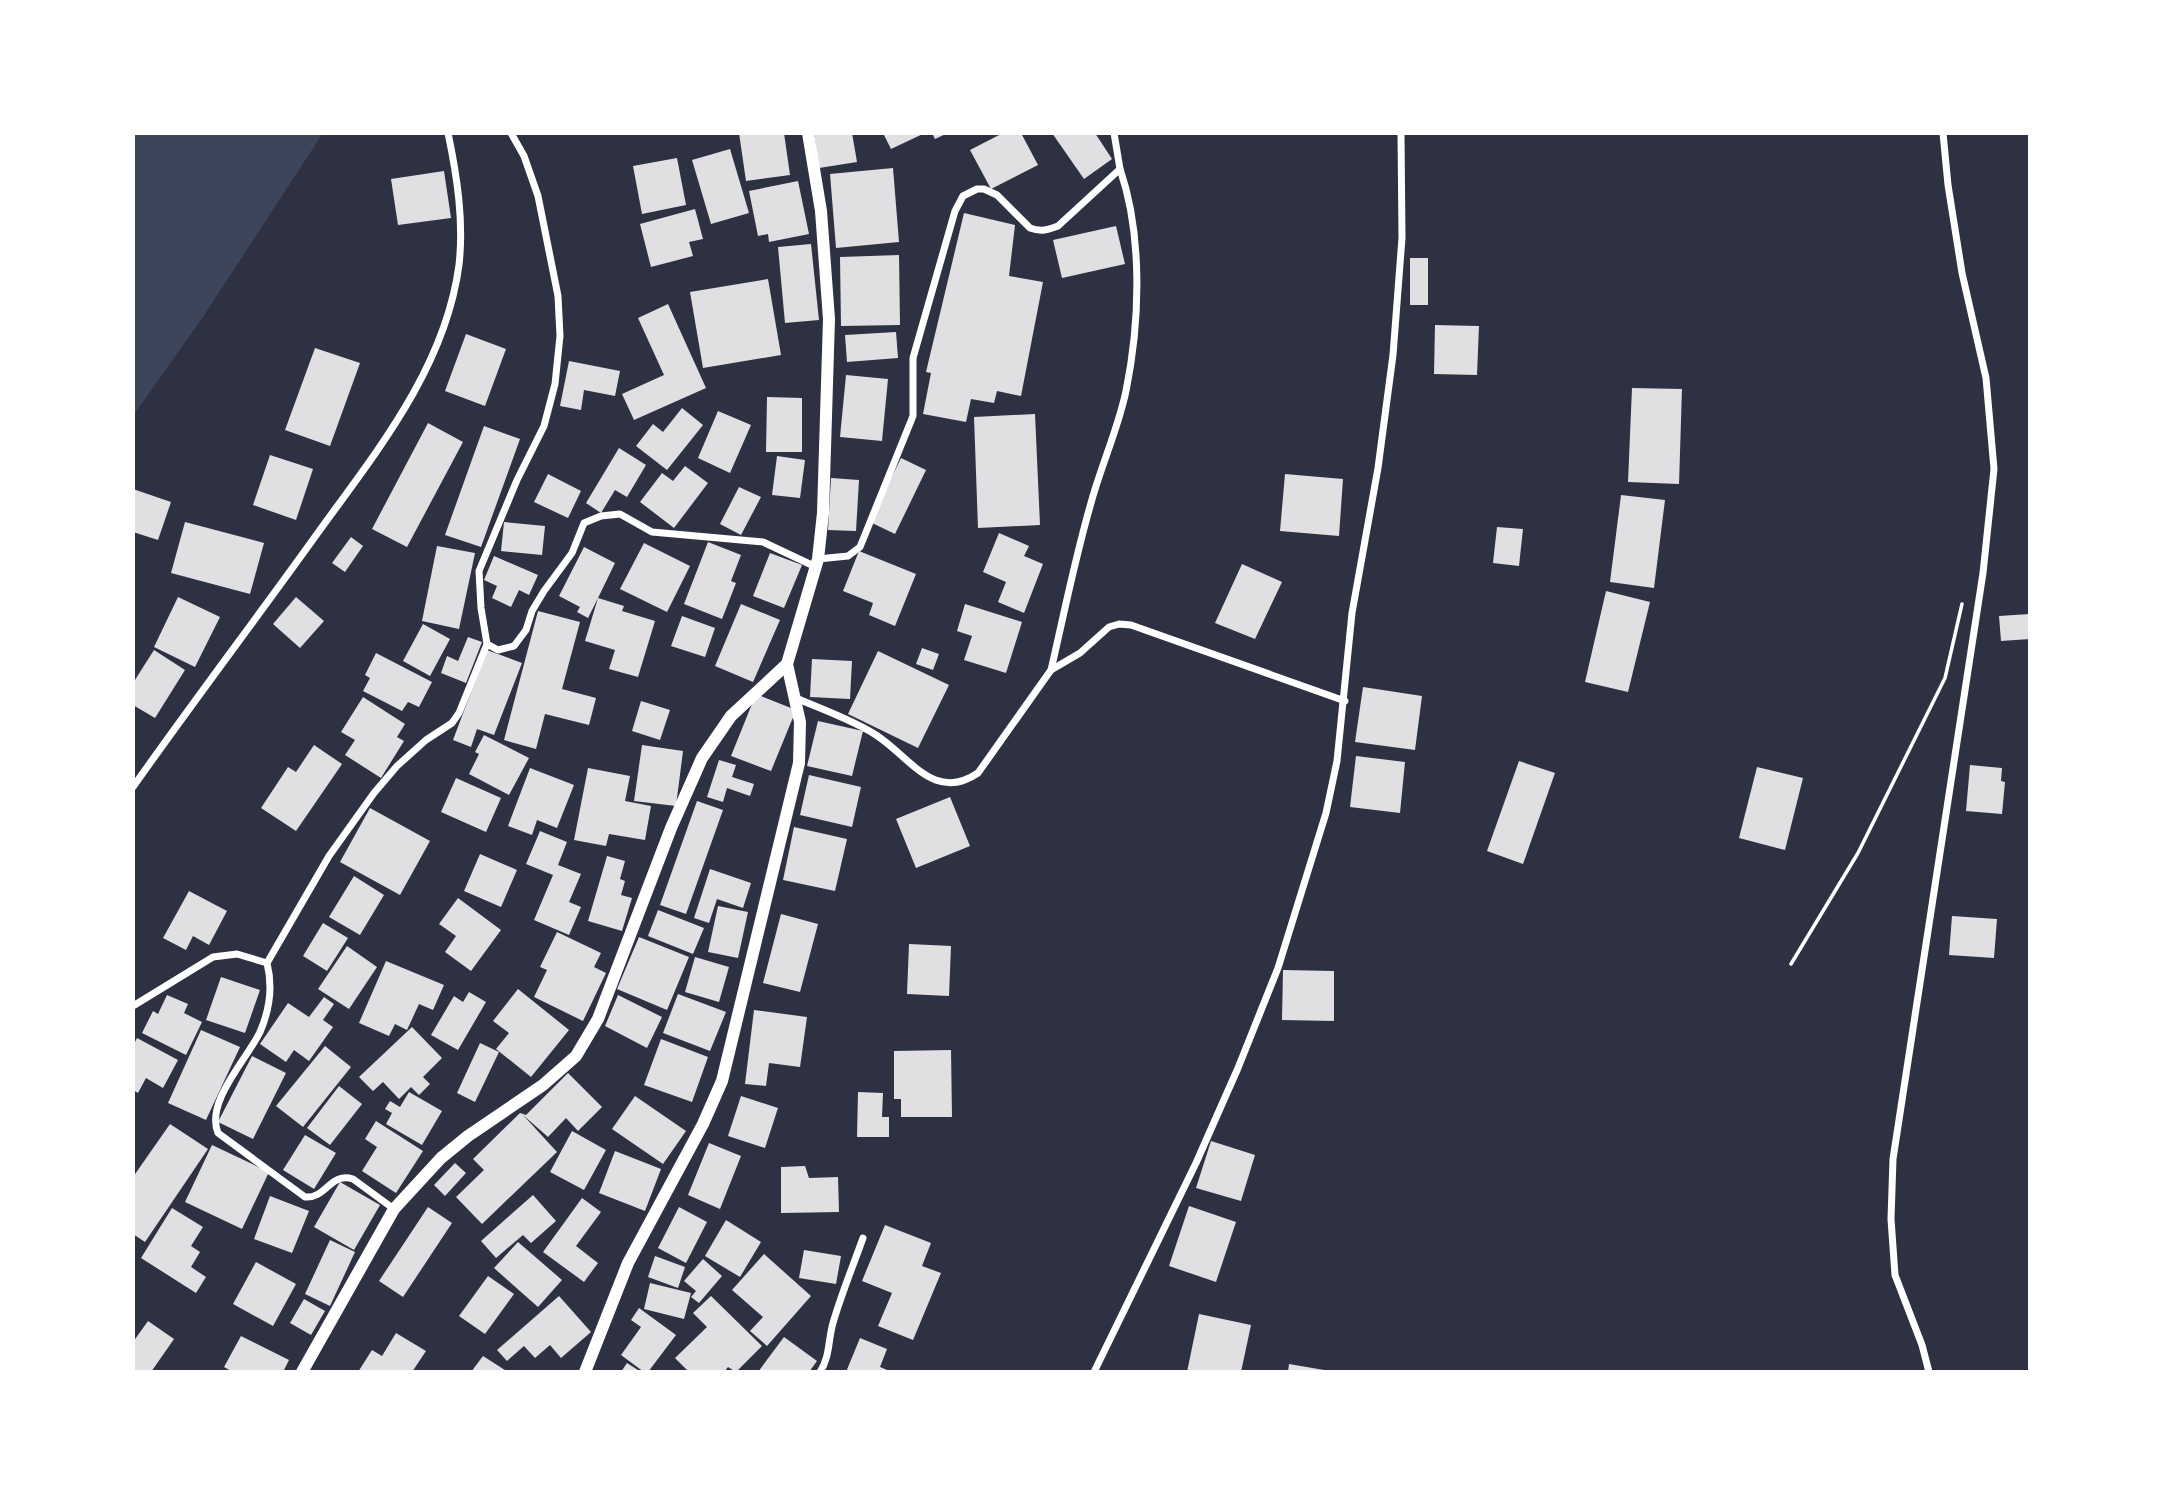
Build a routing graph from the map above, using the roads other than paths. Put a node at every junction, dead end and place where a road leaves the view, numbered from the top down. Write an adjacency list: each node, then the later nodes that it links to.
1 (448, 133): 14 (street)
2 (511, 133): 9 (street)
3 (808, 133): 8 (street)
4 (1114, 133): 7 (street)
5 (1401, 133): 13 (street)
6 (1943, 133): 23 (street)
7 (1120, 169): 8 (street); 11 (street)
8 (817, 563): 9 (street); 10 (street)
9 (486, 644): 15 (street)
10 (787, 664): 12 (street); 17 (street)
11 (1051, 670): 12 (street); 13 (street)
12 (796, 698): 20 (street)
13 (1345, 701): 22 (street)
14 (133, 787)
15 (267, 963): 16 (street); 17 (street)
16 (133, 1006)
17 (394, 1209): 19 (street)
18 (863, 1238): 21 (street)
19 (302, 1372)
20 (585, 1372)
21 (820, 1372)
22 (1094, 1372)
23 (1929, 1372)

